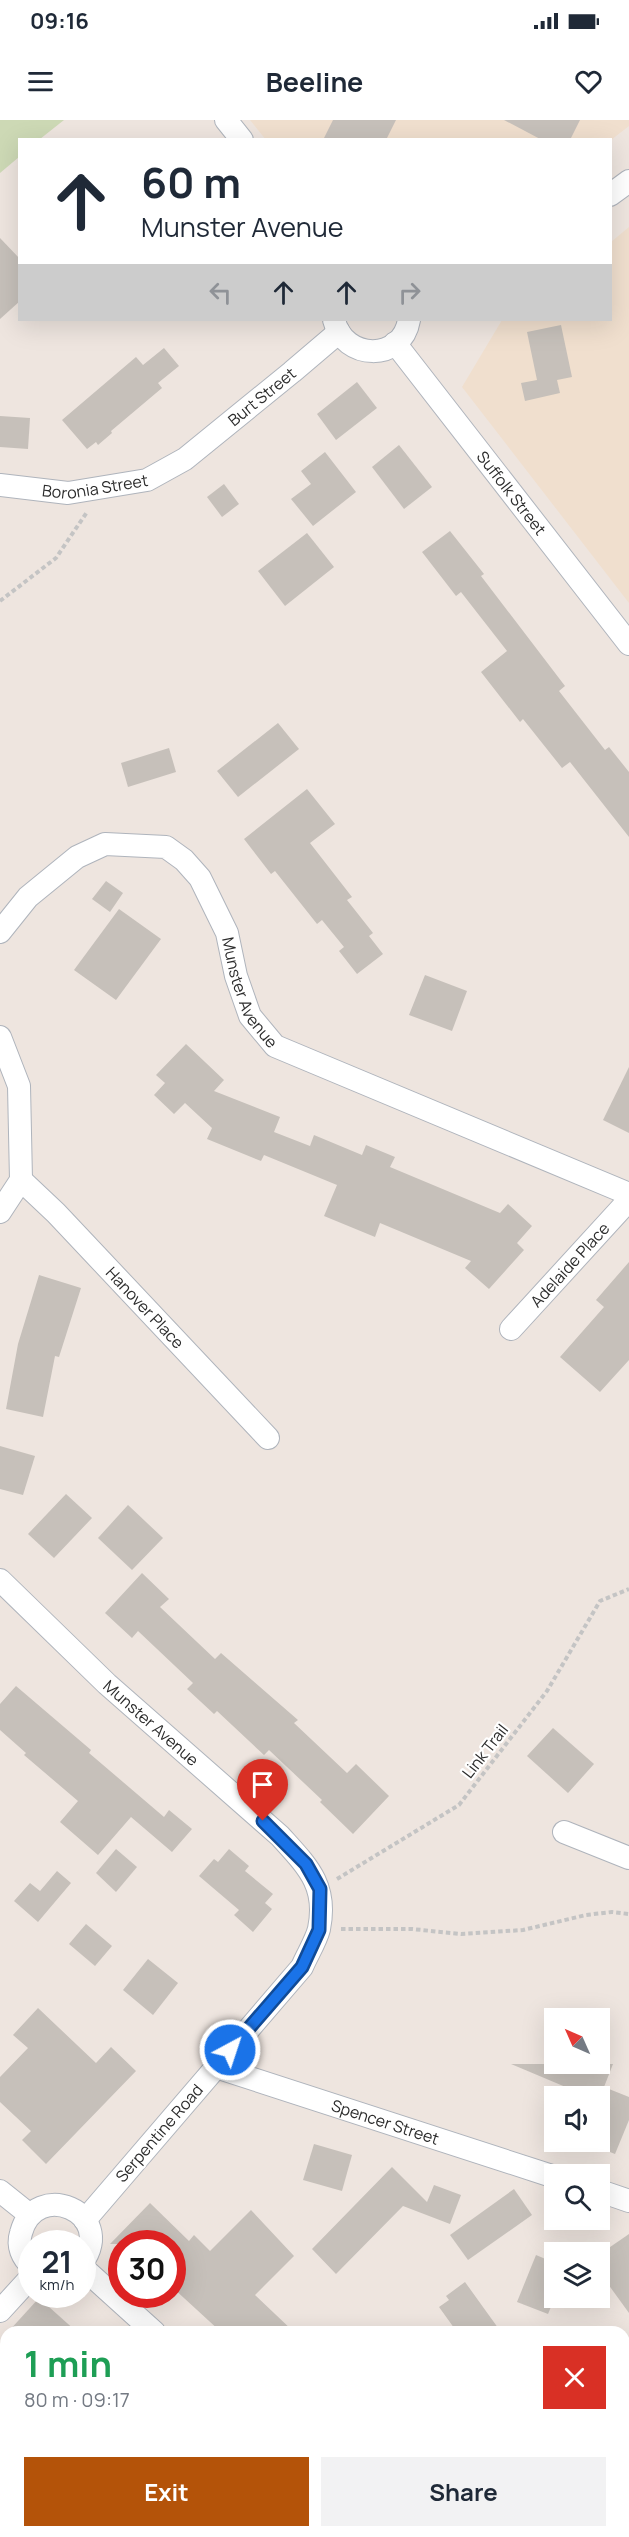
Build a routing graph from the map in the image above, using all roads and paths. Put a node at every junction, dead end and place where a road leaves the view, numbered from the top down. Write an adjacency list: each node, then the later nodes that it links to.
1 (226, 120): 2 (street)
2 (240, 138)
3 (629, 181): 4 (street)
4 (612, 194)
5 (409, 321): 7 (street)
6 (337, 326): 7 (street); 8 (street, Burt Street)
7 (395, 344): 12 (street, Suffolk Street)
8 (185, 459): 10 (street, Boronia Street)
9 (0, 485): 10 (street, Boronia Street)
10 (104, 487): 11 (path)
11 (0, 601)
12 (629, 644)
13 (0, 932): 16 (street, Munster Avenue)
14 (0, 1037): 15 (street)
15 (21, 1180): 18 (street); 20 (street, Hanover Place)
16 (629, 1194)
17 (629, 1200): 19 (street, Adelaide Place)
18 (0, 1212)
19 (511, 1329)
20 (268, 1438)
21 (0, 1580): 25 (street, Munster Avenue)
22 (629, 1589): 25 (path, Link Trail)
23 (564, 1832): 24 (street)
24 (629, 1858)
25 (320, 1889): 27 (street, Serpentine Road)
26 (629, 1914): 27 (path)
27 (319, 1930): 28 (street, Serpentine Road)
28 (216, 2067): 29 (street, Spencer Street); 34 (street, Serpentine Road)
29 (544, 2173)
30 (0, 2191): 33 (street)
31 (610, 2195): 32 (street)
32 (629, 2201)
33 (30, 2215): 34 (street); 35 (street)
34 (85, 2220): 36 (street)
35 (22, 2230)
36 (90, 2230)
37 (96, 2278): 40 (street)
38 (18, 2291): 39 (street)
39 (0, 2310)
40 (148, 2326)

